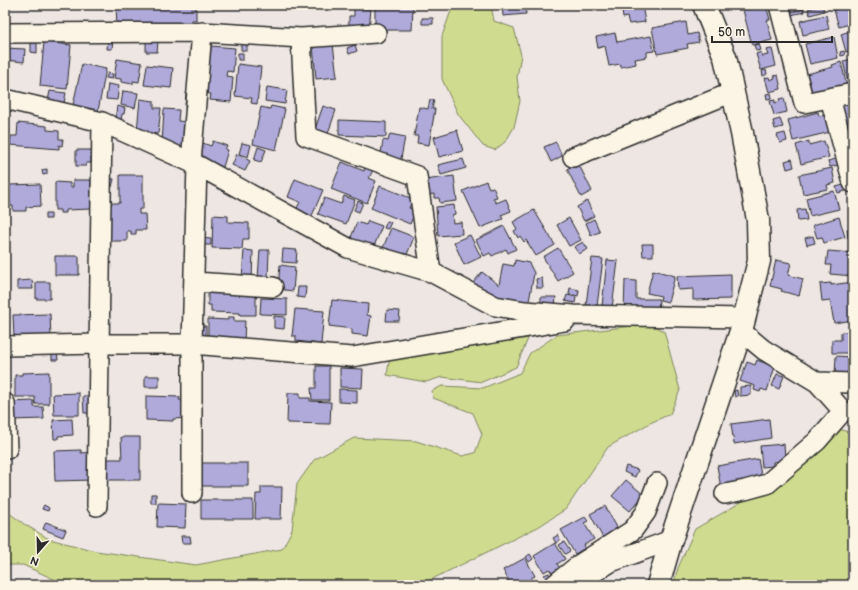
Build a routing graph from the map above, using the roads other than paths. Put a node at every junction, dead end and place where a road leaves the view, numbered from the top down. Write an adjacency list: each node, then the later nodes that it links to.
1 (704, 5): 7 (street)
2 (779, 5): 9 (street)
3 (202, 32): 4 (street); 6 (street); 14 (street)
4 (5, 33)
5 (376, 33): 6 (street)
6 (301, 38): 16 (street)
7 (733, 92): 13 (street); 20 (street)
8 (853, 93): 9 (street)
9 (830, 98): 15 (street)
10 (5, 99): 11 (street); 12 (street)
11 (5, 107)
12 (102, 122): 14 (street); 21 (street)
13 (574, 157)
14 (194, 163): 16 (street); 17 (street)
15 (853, 184)
16 (431, 272): 19 (street)
17 (194, 282): 18 (street); 22 (street)
18 (273, 287)
19 (598, 315): 20 (street); 22 (street)
20 (743, 325): 24 (street); 32 (street)
21 (99, 344): 22 (street); 23 (street); 31 (street)
22 (192, 344): 29 (street)
23 (5, 346)
24 (817, 382): 25 (street); 30 (street)
25 (853, 383)
26 (5, 403): 27 (street)
27 (7, 449)
28 (656, 483): 33 (street)
29 (192, 493)
30 (725, 494)
31 (97, 506)
32 (671, 540): 34 (street); 35 (street)
33 (554, 585)
34 (578, 585)
35 (658, 585)

